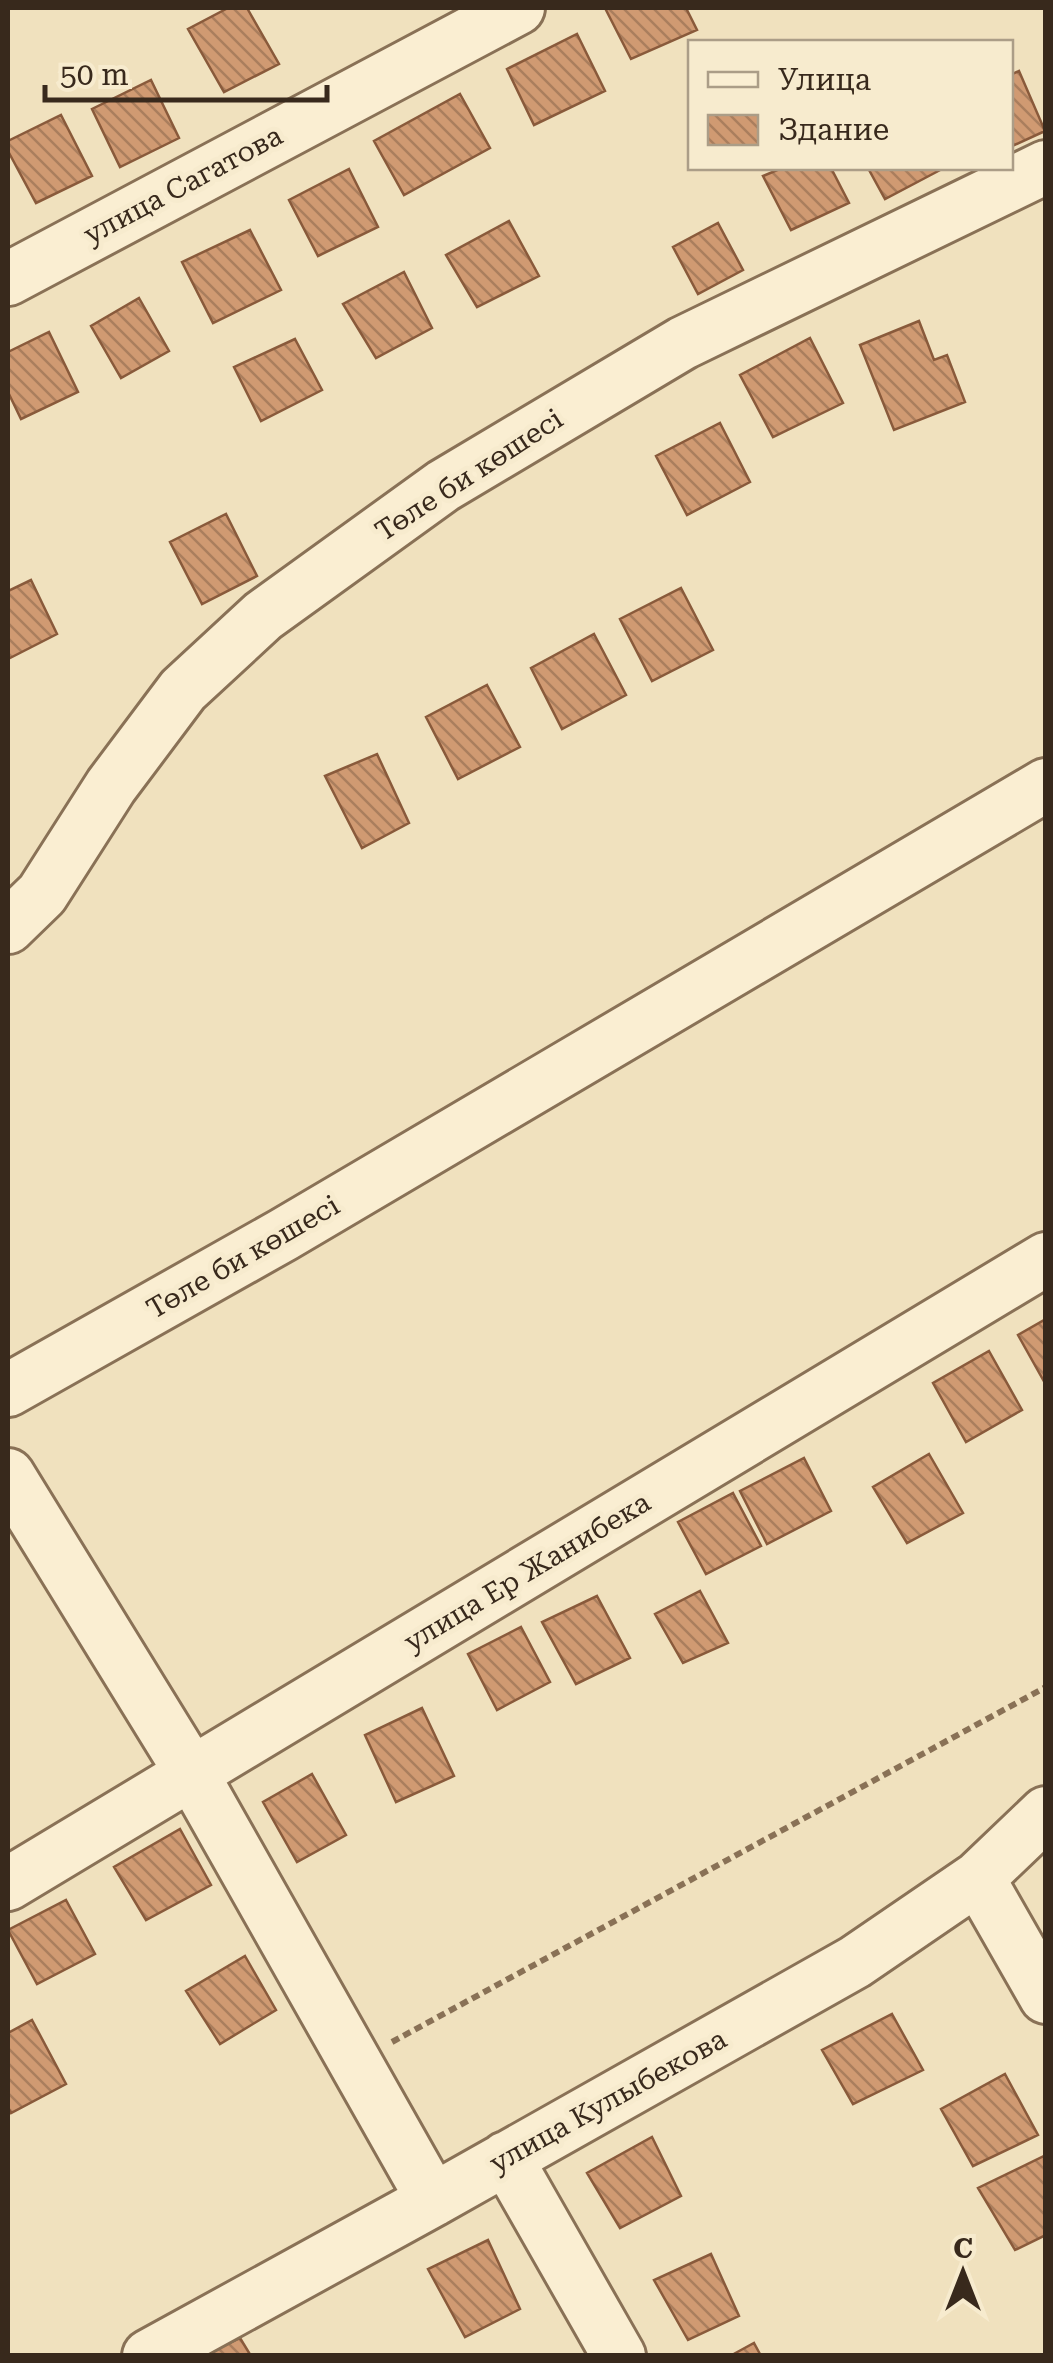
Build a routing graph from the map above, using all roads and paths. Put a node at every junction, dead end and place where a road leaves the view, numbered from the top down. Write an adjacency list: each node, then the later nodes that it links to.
1 (518, 8): 3 (street, улица Сагатова)
2 (1046, 167): 5 (street, Төле би көшесі)
3 (8, 279)
4 (1046, 786): 7 (street, Төле би көшесі)
5 (8, 927)
6 (1046, 1258): 10 (street, улица Ер Жанибека)
7 (8, 1390)
8 (8, 1476): 10 (street)
9 (1046, 1687): 15 (path)
10 (192, 1774): 13 (street, улица Ер Жанибека); 15 (street)
11 (1046, 1813): 12 (street, улица Кулыбекова)
12 (978, 1878): 14 (street); 16 (street, улица Кулыбекова)
13 (8, 1884)
14 (1046, 1997)
15 (356, 2061): 17 (street)
16 (506, 2158): 17 (street, улица Кулыбекова); 19 (street)
17 (433, 2200): 18 (street, улица Кулыбекова)
18 (149, 2356)
19 (619, 2356)

